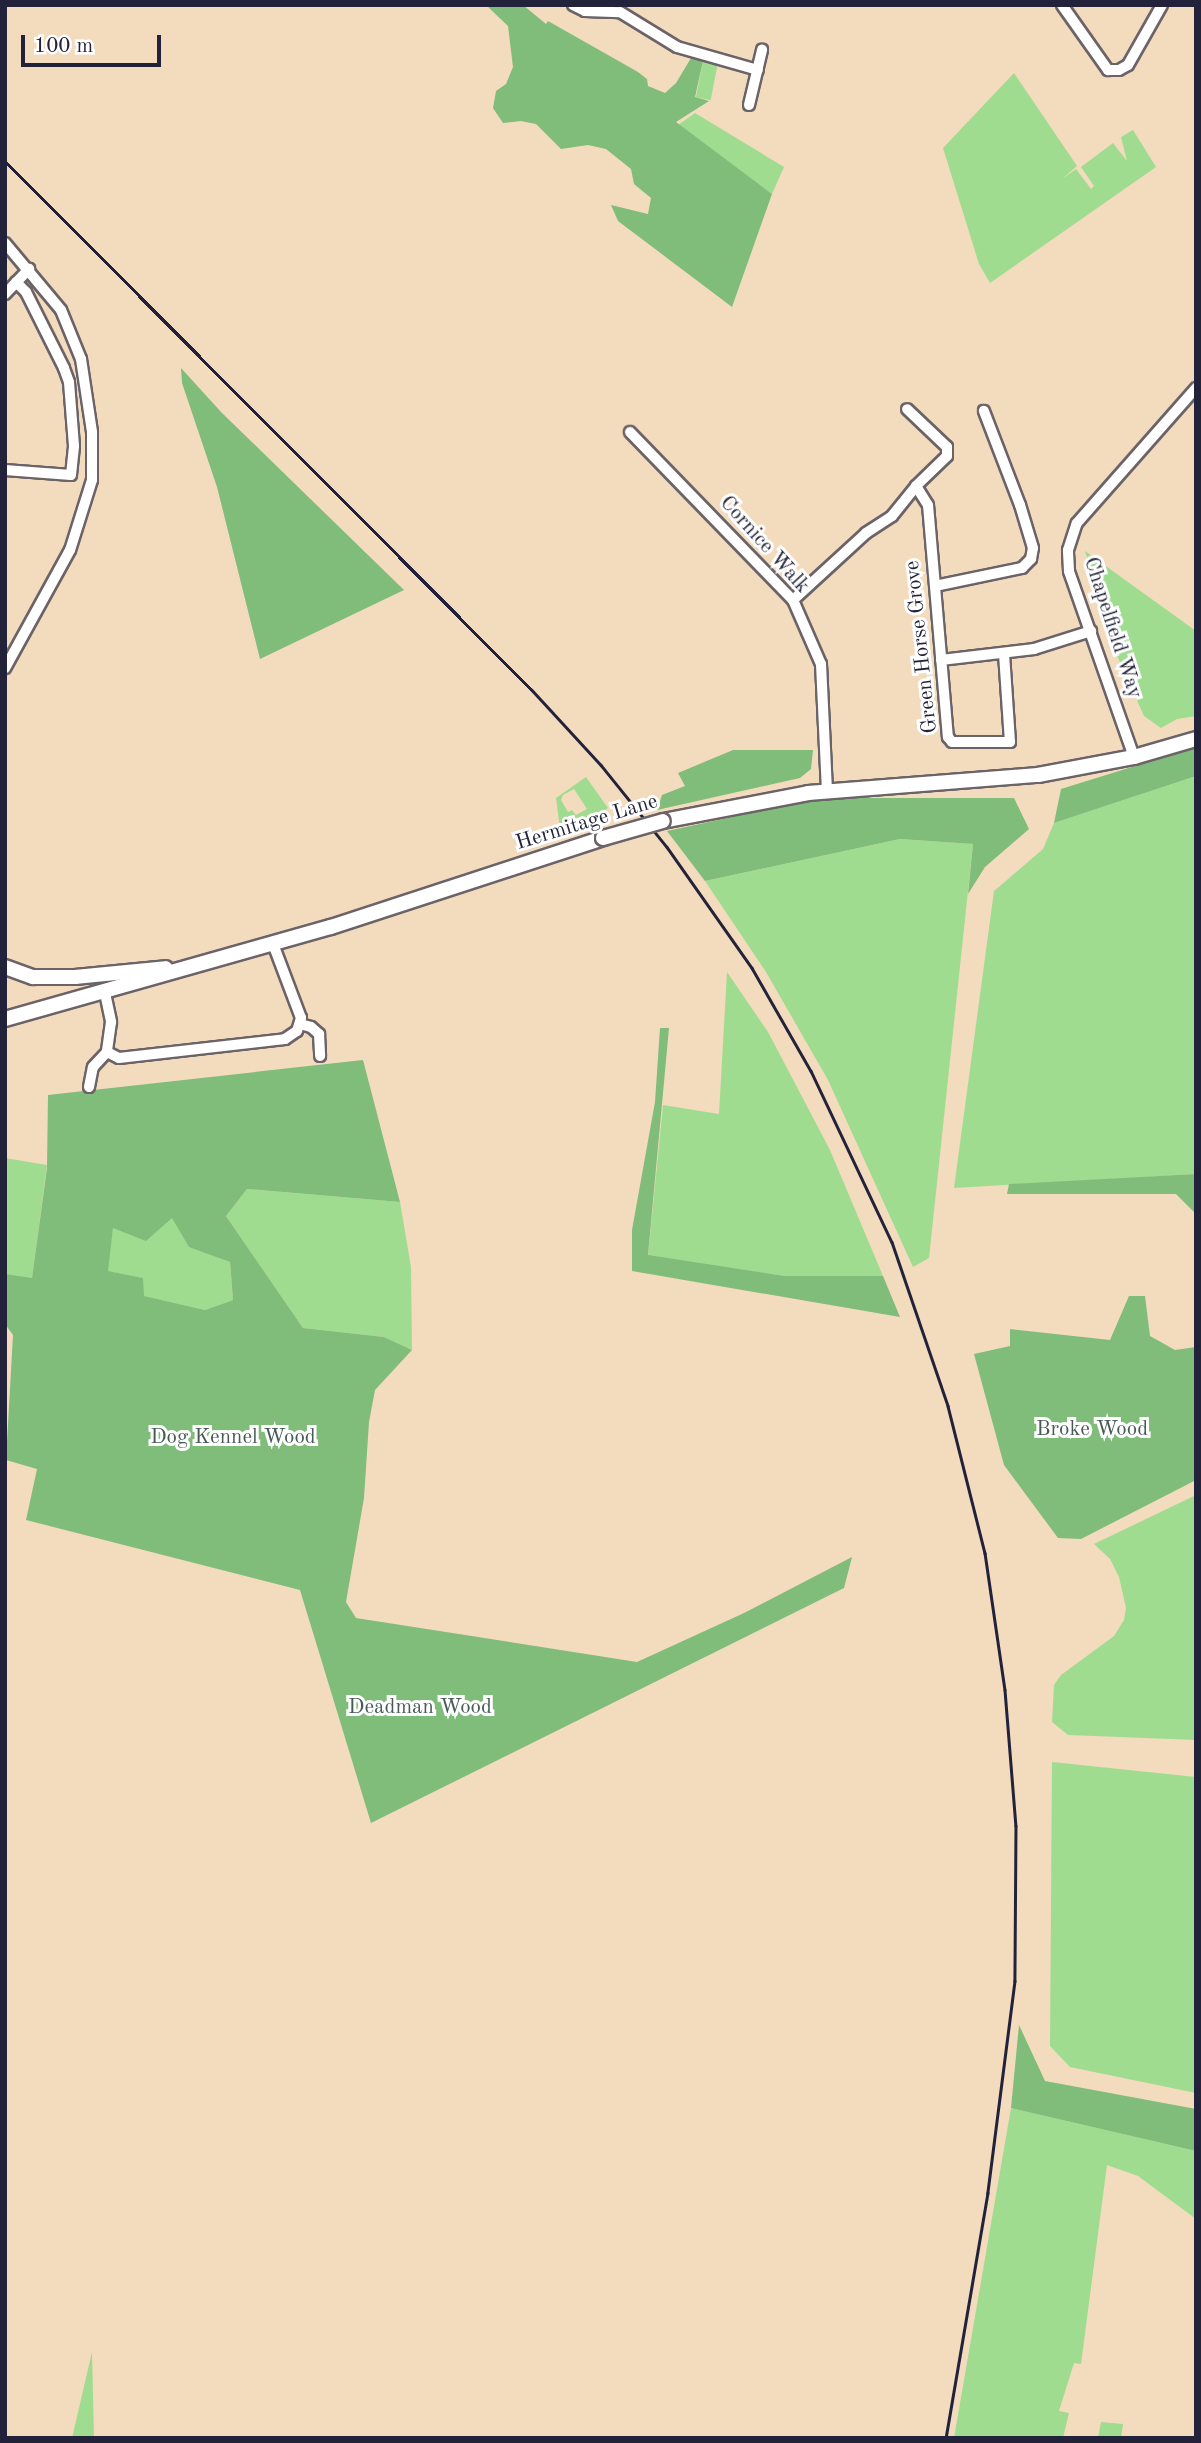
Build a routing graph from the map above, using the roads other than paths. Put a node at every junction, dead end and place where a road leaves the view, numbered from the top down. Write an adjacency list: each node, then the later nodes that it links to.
1 (573, 5): 5 (street)
2 (1062, 5): 3 (street)
3 (1162, 5)
4 (762, 50): 5 (street)
5 (758, 70): 6 (street)
6 (749, 105)
7 (5, 243): 8 (street)
8 (29, 269): 9 (street); 22 (street)
9 (16, 282): 10 (street); 15 (street)
10 (5, 293)
11 (1196, 388): 19 (street, Chapelfield Way)
12 (907, 409): 16 (street)
13 (984, 411): 17 (street)
14 (630, 432): 18 (street, Cornice Walk)
15 (5, 470)
16 (916, 486): 17 (street, Green Horse Grove); 18 (street)
17 (935, 586): 21 (street, Green Horse Grove)
18 (793, 600): 25 (street, Cornice Walk)
19 (1091, 631): 20 (street); 24 (street, Chapelfield Way)
20 (1004, 653): 21 (street); 21 (street, Green Horse Grove)
21 (941, 660)
22 (5, 668)
23 (1196, 739): 24 (main road, Hermitage Lane)
24 (1134, 757): 25 (main road, Hermitage Lane)
25 (827, 791): 26 (main road, Hermitage Lane, bridge)
26 (273, 944): 27 (main road, Hermitage Lane); 31 (street)
27 (200, 965): 28 (main road); 29 (main road, Hermitage Lane)
28 (5, 967)
29 (105, 993): 30 (main road, Hermitage Lane); 32 (street)
30 (5, 1019)
31 (300, 1024): 32 (street); 33 (street)
32 (107, 1052): 35 (street)
33 (320, 1056)
34 (82, 1063): 35 (street)
35 (93, 1067): 36 (street)
36 (89, 1087)

